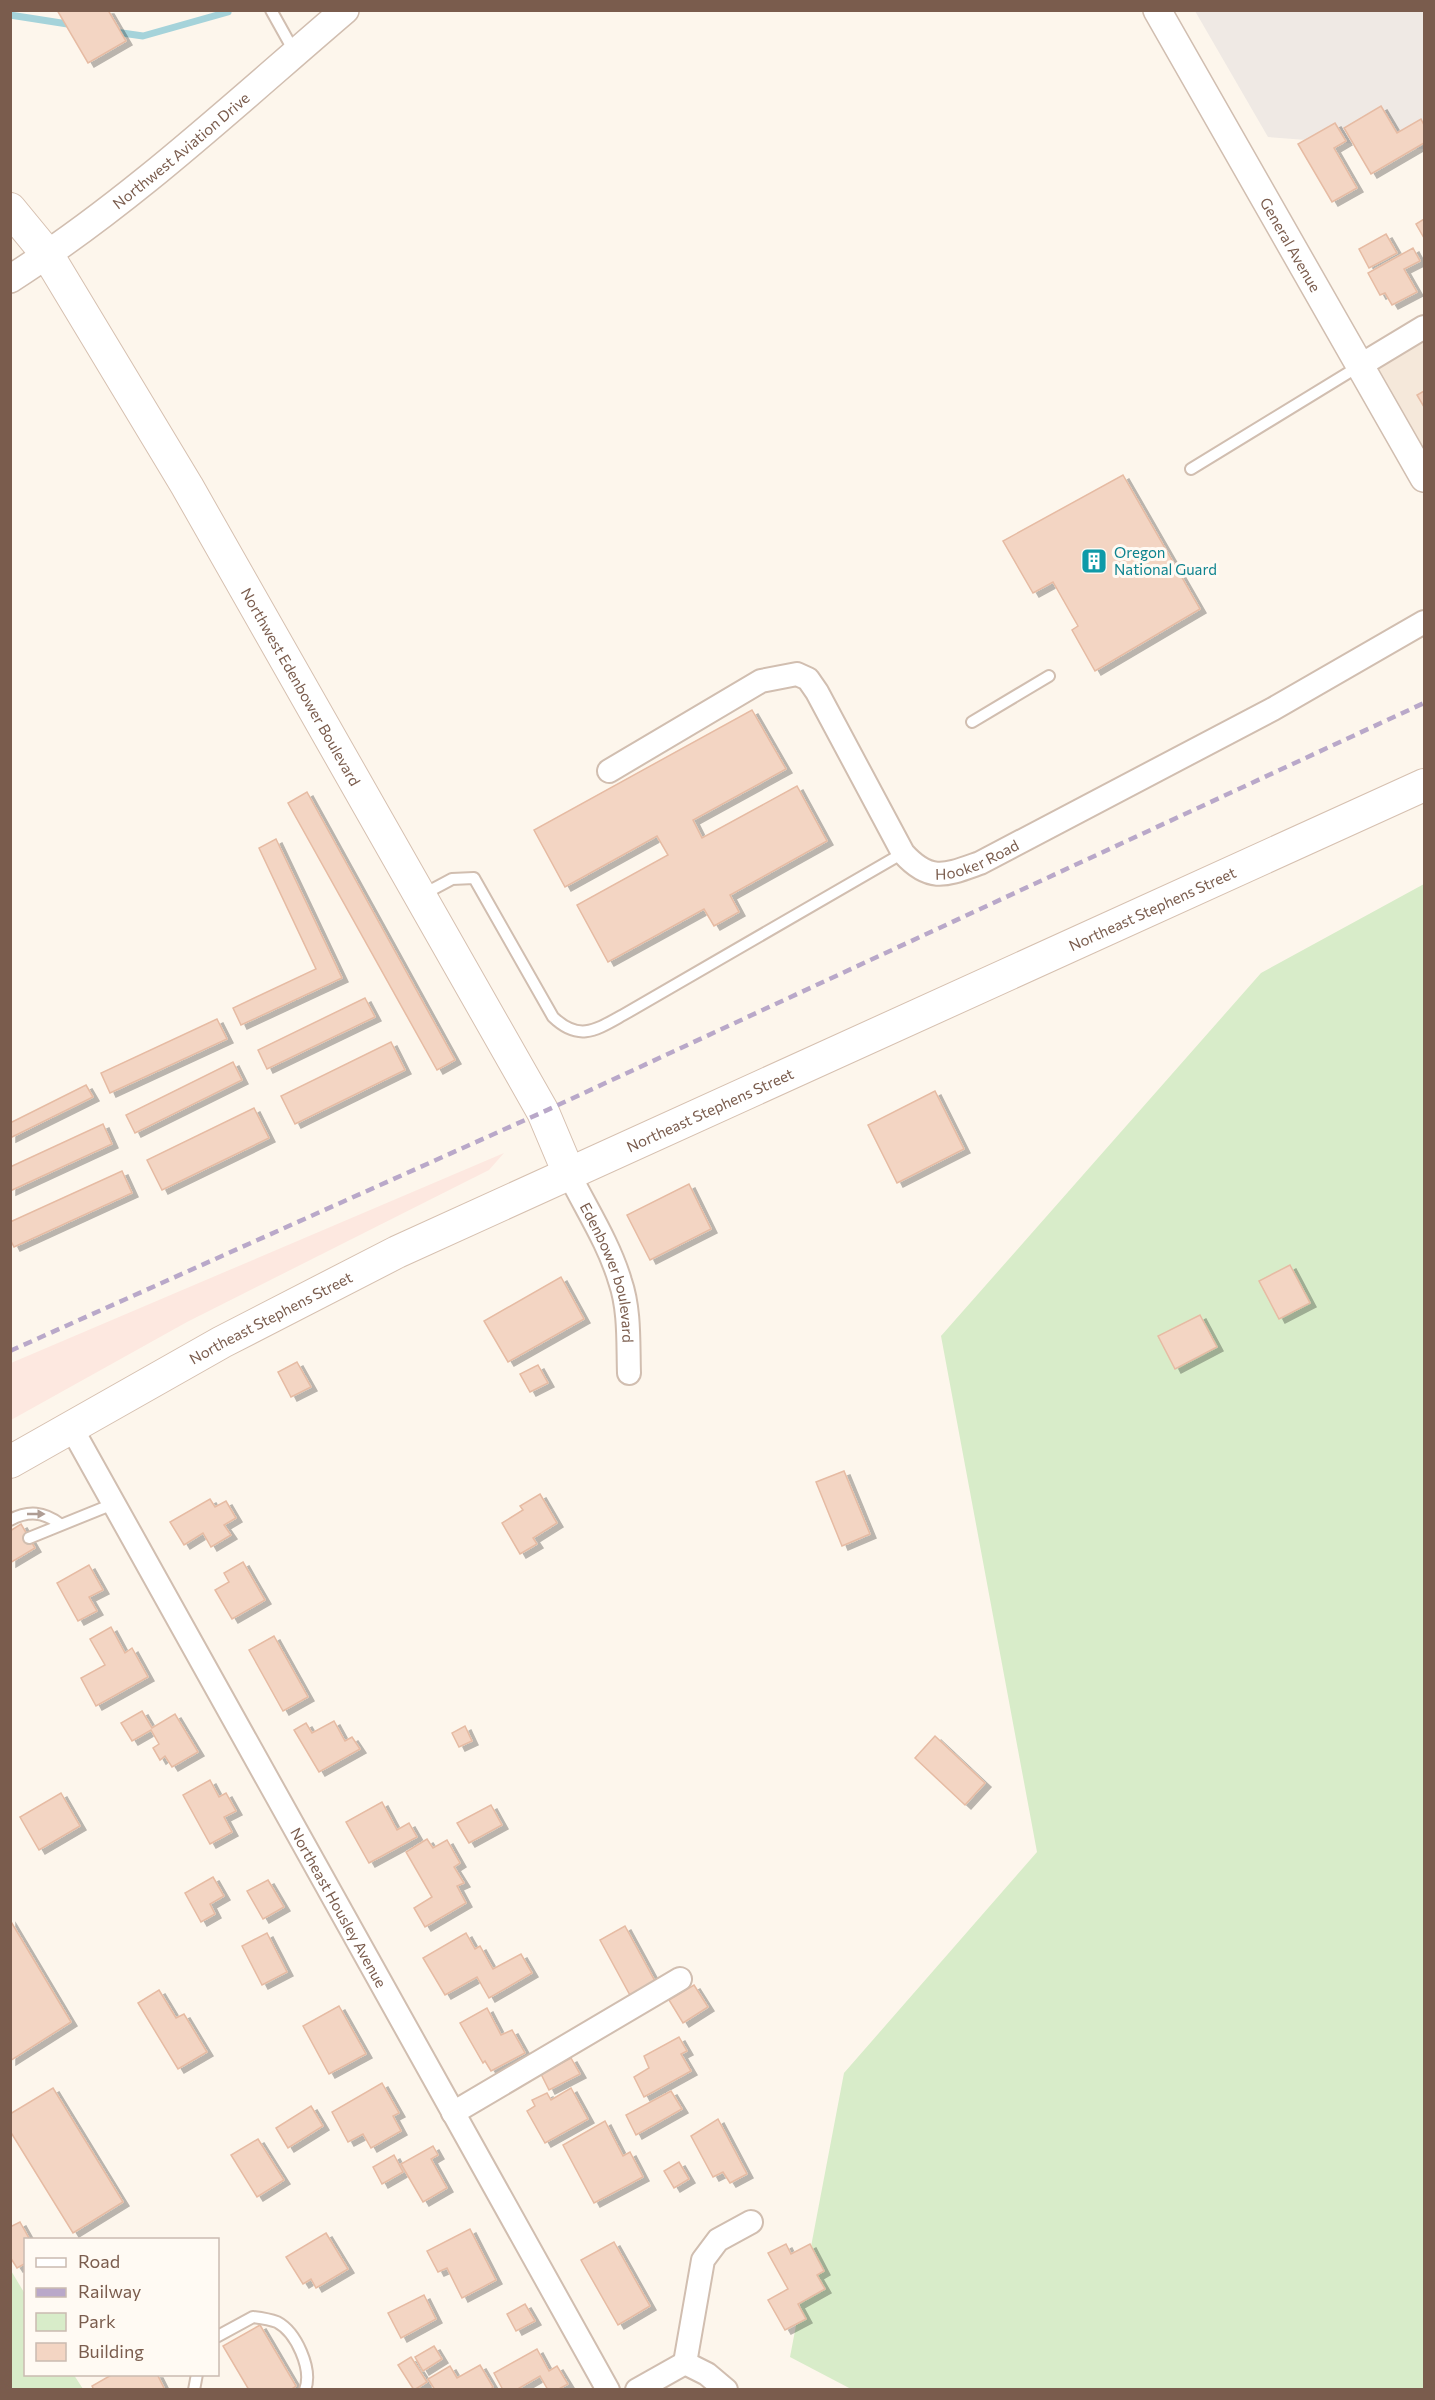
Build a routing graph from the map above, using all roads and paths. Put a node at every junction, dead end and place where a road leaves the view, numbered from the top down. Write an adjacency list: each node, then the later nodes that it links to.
1 (271, 10): 4 (lane)
2 (345, 10): 4 (street, Northwest Aviation Drive)
3 (1157, 10): 9 (street, General Avenue)
4 (295, 53): 6 (street, Northwest Aviation Drive)
5 (10, 208): 6 (main road, Northwest Edenbower Boulevard)
6 (47, 254): 7 (street, Northwest Aviation Drive); 18 (main road, Northwest Edenbower Boulevard)
7 (10, 279)
8 (1425, 327): 9 (street)
9 (1361, 365): 10 (lane); 11 (street, General Avenue)
10 (1191, 469)
11 (1425, 478)
12 (1425, 622): 17 (street, Hooker Road)
13 (1049, 676): 14 (lane)
14 (972, 722)
15 (609, 771): 17 (street, Hooker Road)
16 (1425, 785): 19 (main road, Northeast Stephens Street)
17 (903, 853): 18 (lane)
18 (419, 896): 19 (main road, Northwest Edenbower Boulevard)
19 (570, 1176): 20 (street, Edenbower boulevard); 21 (main road, Northeast Stephens Street)
20 (629, 1373)
21 (71, 1427): 22 (main road, Northeast Stephens Street); 23 (street, Northeast Housley Avenue)
22 (10, 1462)
23 (114, 1504): 25 (lane); 28 (street, Northeast Housley Avenue)
24 (10, 1520): 25 (lane, one-way to 25)
25 (60, 1524): 26 (lane)
26 (29, 1538)
27 (680, 1979): 28 (street)
28 (453, 2113): 33 (street, Northeast Housley Avenue)
29 (751, 2222): 31 (street)
30 (219, 2335): 32 (lane)
31 (685, 2363): 34 (street); 35 (street)
32 (305, 2390)
33 (608, 2390)
34 (637, 2390)
35 (726, 2390)

